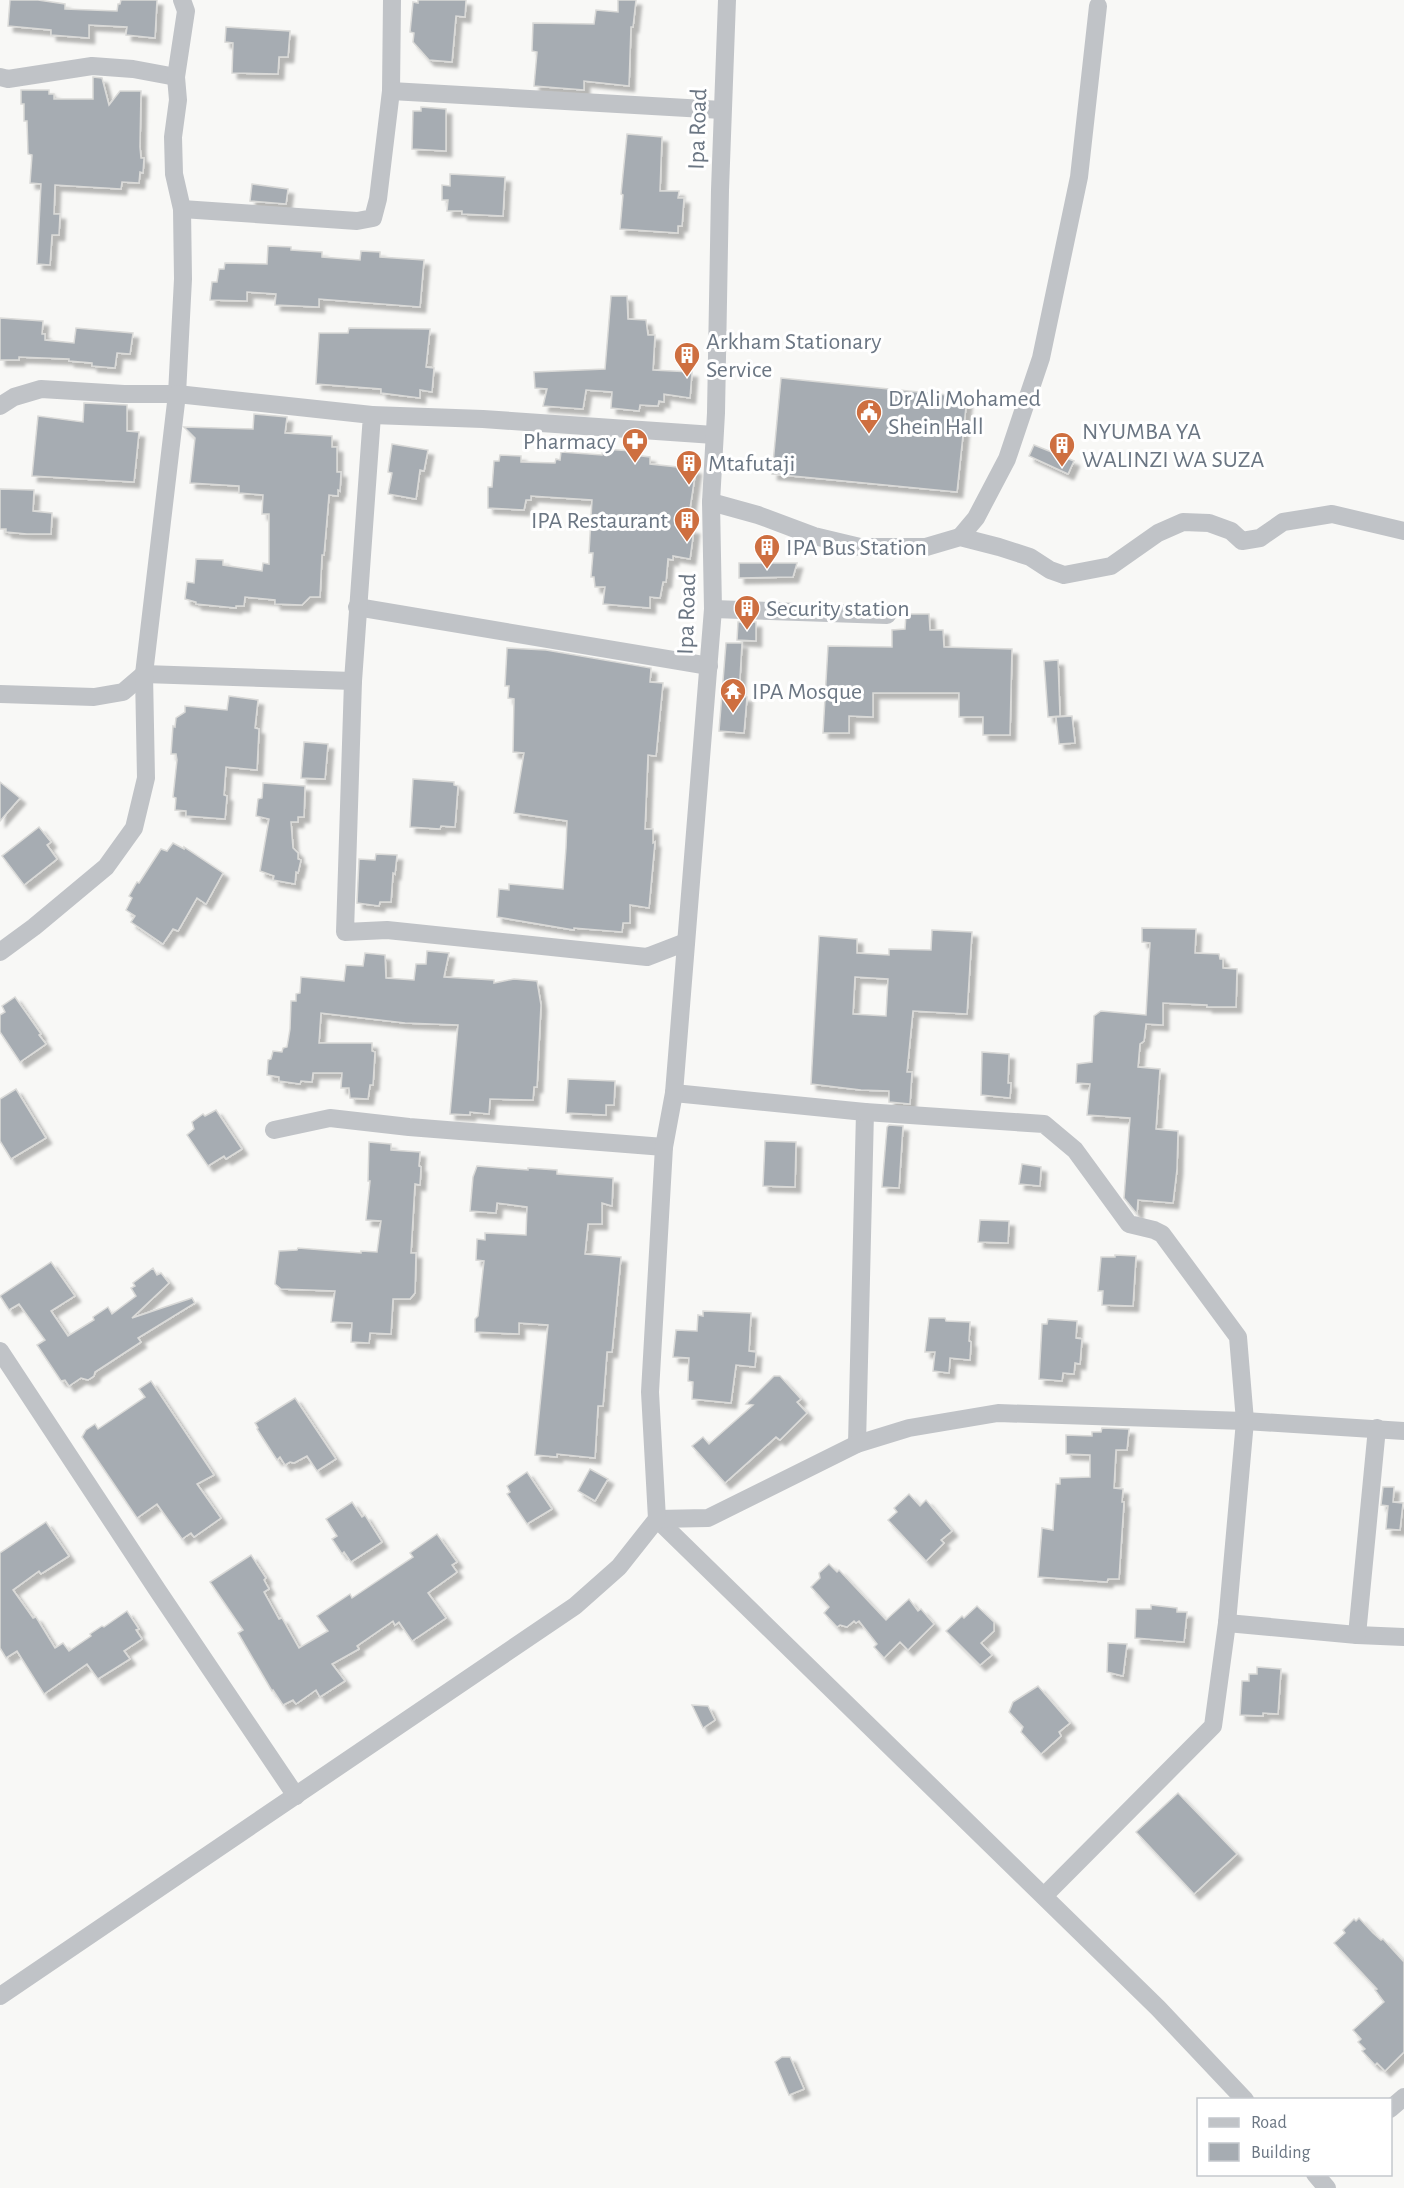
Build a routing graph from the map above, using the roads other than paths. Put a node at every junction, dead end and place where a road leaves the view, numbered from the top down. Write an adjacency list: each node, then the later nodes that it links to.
1 (182, 0): 5 (street)
2 (392, 0): 7 (street)
3 (728, 0): 8 (street, Ipa Road)
4 (1098, 6): 16 (street)
5 (176, 76): 6 (street); 9 (street)
6 (0, 77)
7 (391, 91): 8 (street); 9 (street)
8 (723, 110): 13 (street, Ipa Road)
9 (182, 209): 10 (street)
10 (177, 394): 11 (street); 12 (street); 21 (street)
11 (0, 406)
12 (372, 415): 13 (street); 17 (street)
13 (714, 435): 14 (street, Ipa Road)
14 (711, 502): 16 (street); 18 (street, Ipa Road)
15 (1404, 531): 16 (street)
16 (960, 537)
17 (357, 607): 20 (street); 22 (street)
18 (713, 609): 19 (street); 20 (street, Ipa Road)
19 (886, 615)
20 (709, 666): 24 (street, Ipa Road)
21 (144, 674): 22 (street); 23 (street); 25 (street)
22 (353, 681): 24 (street)
23 (0, 694)
24 (686, 942): 26 (street, Ipa Road)
25 (0, 952)
26 (674, 1093): 27 (street); 29 (street, Ipa Road)
27 (865, 1112): 31 (street); 34 (street)
28 (274, 1130): 29 (street)
29 (664, 1147): 35 (street, Ipa Road)
30 (0, 1351): 39 (street)
31 (1245, 1421): 32 (street); 34 (street); 36 (street)
32 (1377, 1428): 33 (street); 37 (street)
33 (1404, 1431)
34 (856, 1444): 35 (street)
35 (657, 1519): 39 (street); 40 (street)
36 (1227, 1623): 37 (street); 40 (street)
37 (1357, 1635): 38 (street)
38 (1404, 1637)
39 (296, 1796): 41 (street)
40 (1044, 1896): 43 (street)
41 (0, 1996)
42 (1404, 2097): 44 (street)
43 (1243, 2098)
44 (1392, 2107)

